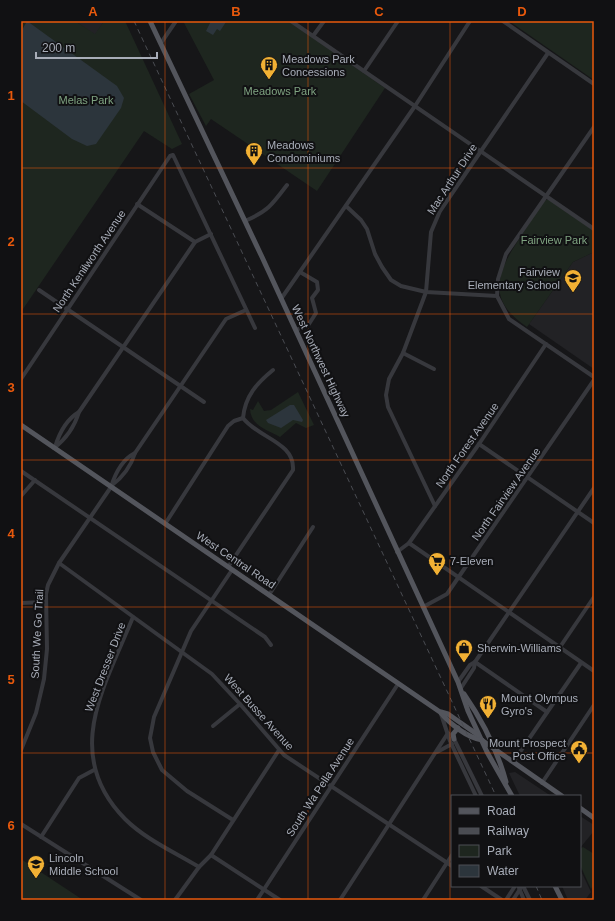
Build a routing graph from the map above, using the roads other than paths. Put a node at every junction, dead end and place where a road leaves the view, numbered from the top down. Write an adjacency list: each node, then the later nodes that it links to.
1 (150, 21): 9 (main road, West Northwest Highway)
2 (176, 21): 9 (street)
3 (291, 21): 8 (street)
4 (324, 21): 8 (street)
5 (398, 21): 11 (street)
6 (470, 21): 13 (street)
7 (503, 21): 10 (street)
8 (313, 36): 11 (street)
9 (161, 43): 20 (main road, West Northwest Highway)
10 (548, 53): 12 (street); 15 (street, Mac Arthur Drive)
11 (364, 71): 13 (street)
12 (594, 84)
13 (415, 106): 15 (street); 19 (street)
14 (594, 127): 17 (street)
15 (480, 152): 17 (street); 26 (street, Mac Arthur Drive)
16 (287, 186): 20 (street)
17 (547, 196): 21 (street); 27 (street)
18 (137, 204): 22 (street, North Kenilworth Avenue); 23 (street); 29 (street, North Kenilworth Avenue)
19 (346, 206): 24 (street); 26 (street)
20 (245, 221): 28 (main road, West Northwest Highway)
21 (594, 228)
22 (211, 234): 23 (street); 30 (street)
23 (195, 242): 34 (street)
24 (300, 272): 28 (street); 32 (street)
25 (39, 290): 29 (street)
26 (426, 292): 27 (street); 35 (street, Mac Arthur Drive)
27 (496, 296): 33 (street)
28 (281, 299): 32 (main road, West Northwest Highway)
29 (68, 310): 34 (street); 39 (street, North Kenilworth Avenue)
30 (246, 310): 31 (street); 41 (street, South We Go Trail)
31 (255, 328)
32 (296, 330): 60 (main road, West Northwest Highway)
33 (546, 344): 38 (street); 45 (street, North Forest Avenue)
34 (122, 347): 41 (street); 46 (street)
35 (403, 353): 37 (street); 53 (street, Mac Arthur Drive)
36 (273, 370): 43 (street)
37 (434, 370)
38 (594, 377)
39 (21, 378)
40 (594, 380): 48 (street, North Fairview Avenue)
41 (180, 387): 42 (street); 50 (street, South We Go Trail)
42 (204, 402)
43 (243, 418): 57 (street); 62 (street)
44 (21, 425): 46 (main road, West Central Road)
45 (479, 444): 48 (street); 53 (street, North Forest Avenue)
46 (54, 448): 50 (main road, West Central Road)
47 (21, 471): 49 (street)
48 (528, 478): 54 (street); 63 (street, North Fairview Avenue)
49 (35, 480): 52 (street); 55 (street)
50 (111, 487): 55 (street, South We Go Trail); 57 (main road, West Central Road)
51 (594, 488): 54 (street)
52 (21, 496)
53 (435, 506): 59 (street, North Forest Avenue)
54 (578, 512): 56 (street); 70 (street)
55 (90, 518): 61 (street, South We Go Trail); 66 (street)
56 (594, 523)
57 (164, 524): 62 (main road, West Central Road)
58 (313, 527): 64 (street)
59 (409, 543): 60 (street, North Forest Avenue); 63 (street)
60 (398, 552): 69 (main road, West Northwest Highway)
61 (59, 563): 67 (street, South We Go Trail); 71 (street, West Busse Avenue)
62 (230, 568): 64 (main road, West Central Road); 66 (street)
63 (459, 578): 69 (street, North Fairview Avenue); 70 (street)
64 (269, 595): 78 (main road, West Central Road)
65 (594, 596): 73 (street)
66 (212, 600): 72 (street); 74 (street)
67 (46, 602): 68 (street); 92 (street, South We Go Trail)
68 (21, 603)
69 (423, 607): 79 (main road, West Northwest Highway)
70 (509, 612): 73 (street); 75 (street)
71 (134, 617): 74 (street, West Busse Avenue); 96 (street, West Dresser Drive)
72 (271, 645)
73 (560, 647): 76 (street)
74 (182, 651): 80 (street, West Busse Avenue); 106 (street)
75 (475, 662): 79 (street); 83 (street)
76 (582, 663): 77 (street); 83 (street)
77 (594, 671)
78 (398, 684): 82 (main road, West Central Road); 98 (street, South Wa Pella Avenue)
79 (460, 685): 84 (main road, West Northwest Highway); 91 (main road, West Northwest Highway)
80 (240, 704): 86 (street); 93 (street, West Busse Avenue)
81 (594, 705): 97 (street)
82 (440, 712): 85 (main road, West Central Road); 87 (main road, West Central Road); 88 (street)
83 (547, 712): 95 (street)
84 (472, 720): 85 (main road); 89 (main road, West Northwest Highway)
85 (465, 725): 89 (main road, West Central Road)
86 (213, 726)
87 (458, 728): 89 (main road, West Central Road); 90 (main road)
88 (448, 733): 90 (street); 94 (street)
89 (482, 740): 91 (main road, West Central Road); 99 (main road, West Northwest Highway)
90 (453, 741): 94 (street); 100 (street); 101 (street)
91 (492, 748): 95 (main road, West Central Road); 99 (main road, West Northwest Highway)
92 (21, 750)
93 (279, 750): 98 (street, West Busse Avenue); 106 (street)
94 (436, 752): 108 (street)
95 (513, 762): 97 (main road, West Central Road)
96 (94, 770): 109 (street); 114 (street, West Dresser Drive)
97 (542, 783): 103 (main road, West Central Road)
98 (331, 786): 108 (street, West Busse Avenue); 118 (street, South Wa Pella Avenue)
99 (507, 787): 102 (main road, West Northwest Highway)
100 (476, 795)
101 (481, 795)
102 (511, 795)
103 (560, 795)
104 (581, 809): 105 (main road)
105 (594, 818)
106 (233, 820): 110 (street)
107 (21, 824): 109 (street)
108 (390, 824): 112 (street, West Busse Avenue); 123 (street)
109 (41, 837): 119 (street)
110 (211, 855): 114 (street); 118 (street)
111 (451, 856): 112 (street)
112 (447, 862): 113 (street, West Busse Avenue); 124 (street)
113 (451, 865)
114 (198, 867): 120 (street)
115 (483, 887): 125 (street)
116 (520, 887): 126 (street); 127 (street); 128 (street); 129 (street)
117 (556, 887): 130 (main road)
118 (264, 890): 121 (street, South Wa Pella Avenue); 122 (street)
119 (141, 900)
120 (175, 900)
121 (257, 900)
122 (280, 900)
123 (340, 900)
124 (423, 900)
125 (502, 900)
126 (506, 900)
127 (513, 900)
128 (524, 900)
129 (530, 900)
130 (562, 900)

